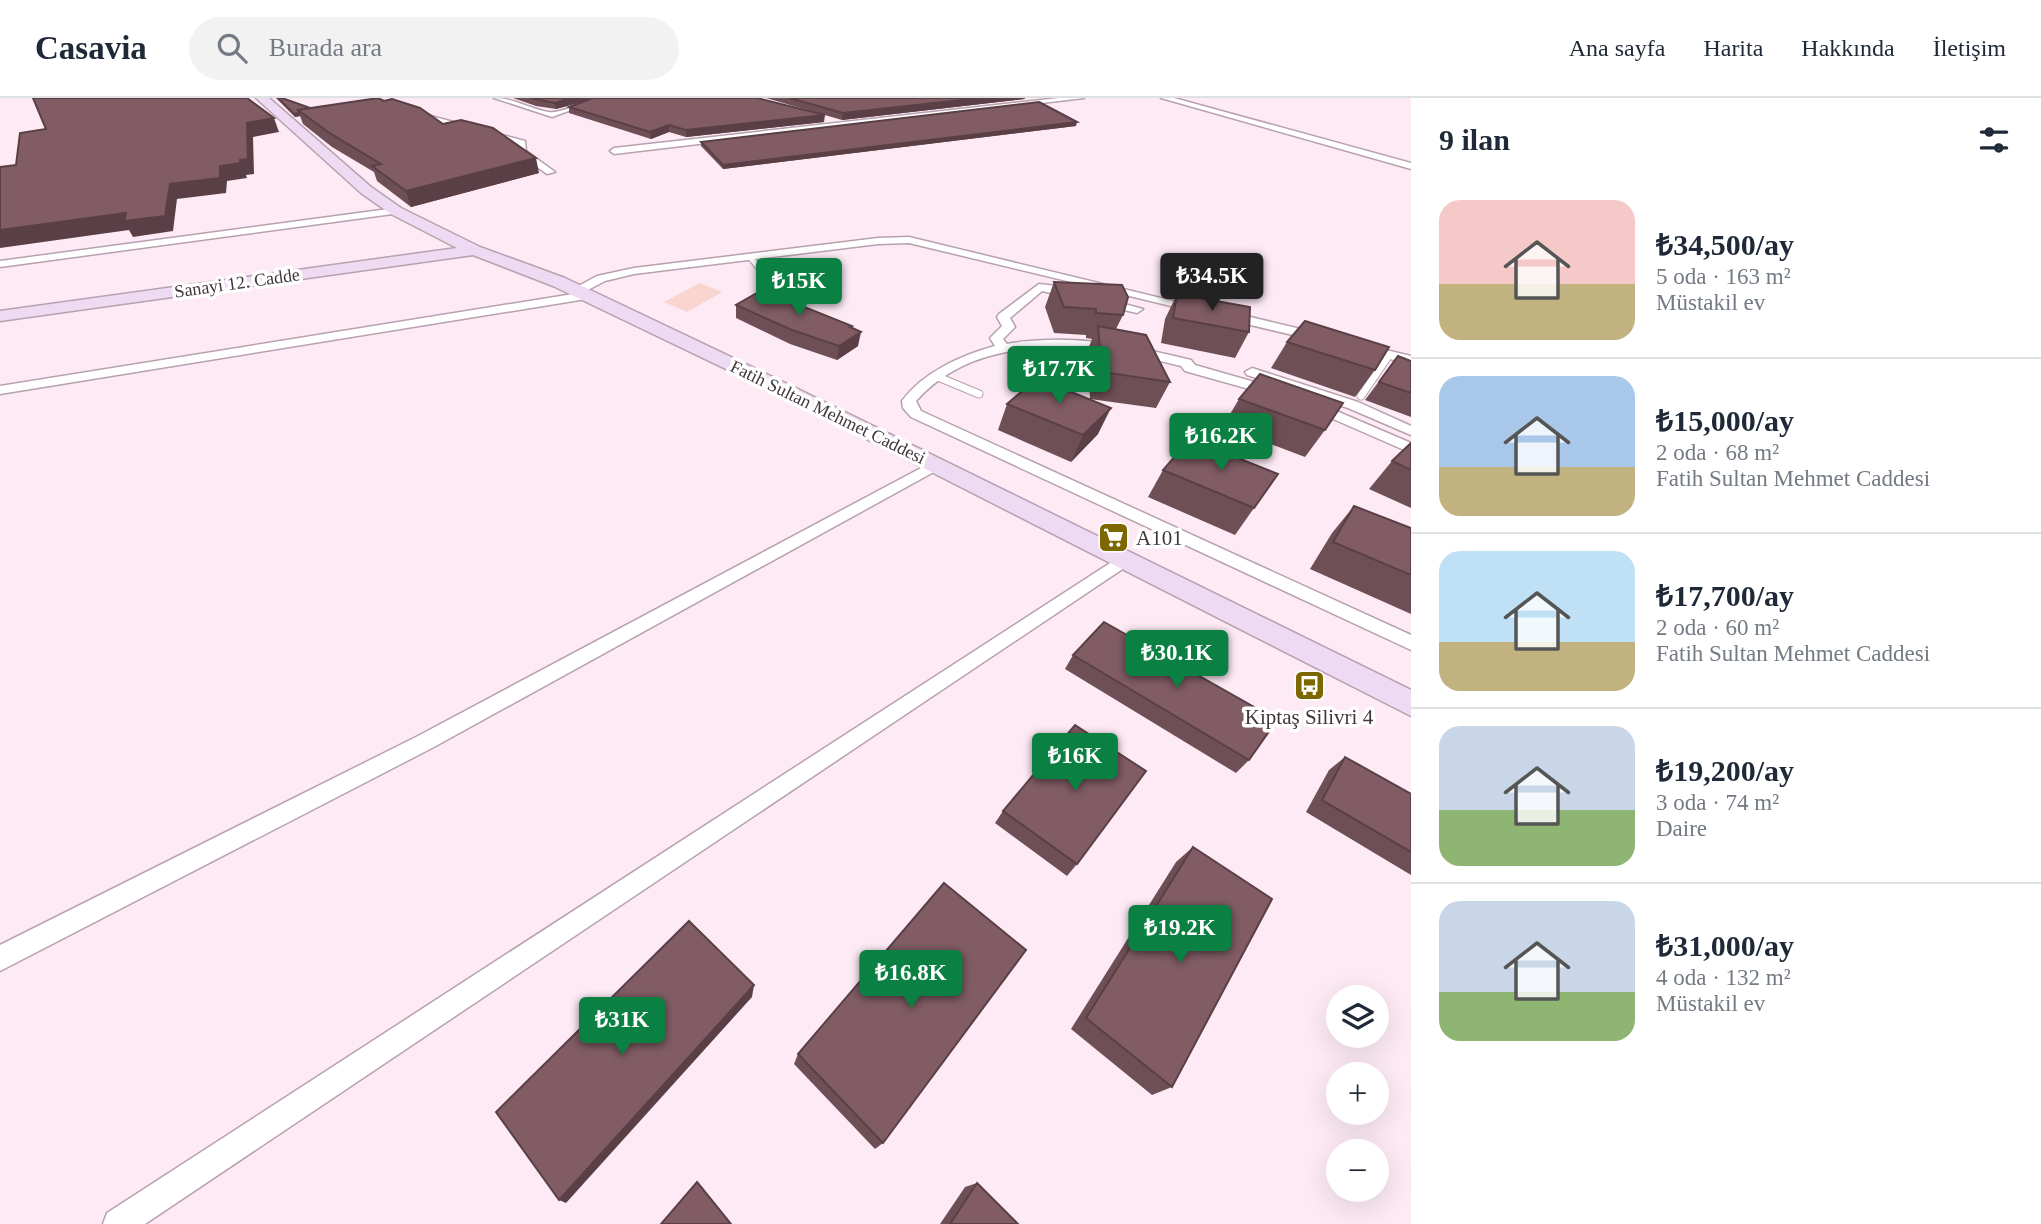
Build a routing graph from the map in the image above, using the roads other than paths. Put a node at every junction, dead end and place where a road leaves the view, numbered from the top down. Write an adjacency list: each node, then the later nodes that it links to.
1 (262, 98): 16 (main road, Fatih Sultan Mehmet Caddesi)
2 (498, 98): 3 (street)
3 (600, 98)
4 (1080, 98): 10 (street)
5 (1121, 98): 6 (street)
6 (1136, 98)
7 (1165, 98): 14 (street)
8 (959, 100): 10 (street)
9 (396, 108): 15 (street)
10 (994, 108): 12 (street)
11 (824, 117): 12 (street)
12 (850, 123): 13 (street)
13 (614, 151)
14 (1411, 166)
15 (550, 172)
16 (396, 211): 17 (main road, Fatih Sultan Mehmet Caddesi); 19 (street)
17 (474, 250): 21 (main road, Fatih Sultan Mehmet Caddesi); 25 (main road, Sanayi 12. Cadde)
18 (750, 257): 20 (lane); 21 (street); 23 (street)
19 (0, 264)
20 (758, 267)
21 (582, 293): 35 (street); 40 (main road, Fatih Sultan Mehmet Caddesi)
22 (1137, 309): 29 (street)
23 (1203, 309)
24 (1216, 313): 26 (street)
25 (0, 316)
26 (1336, 342)
27 (1022, 345): 29 (street); 32 (street); 33 (lane)
28 (1349, 345): 30 (street)
29 (1003, 348): 34 (street)
30 (1389, 355): 31 (street); 37 (lane)
31 (1411, 360)
32 (1186, 363): 38 (street); 39 (street)
33 (1045, 368)
34 (938, 377): 36 (lane); 42 (street)
35 (0, 390)
36 (979, 394)
37 (1360, 396)
38 (1411, 431)
39 (1411, 449)
40 (936, 465): 41 (main road, Fatih Sultan Mehmet Caddesi); 44 (street)
41 (1124, 560): 43 (main road, Fatih Sultan Mehmet Caddesi); 45 (street)
42 (1411, 643)
43 (1411, 704)
44 (0, 958)
45 (118, 1224)

